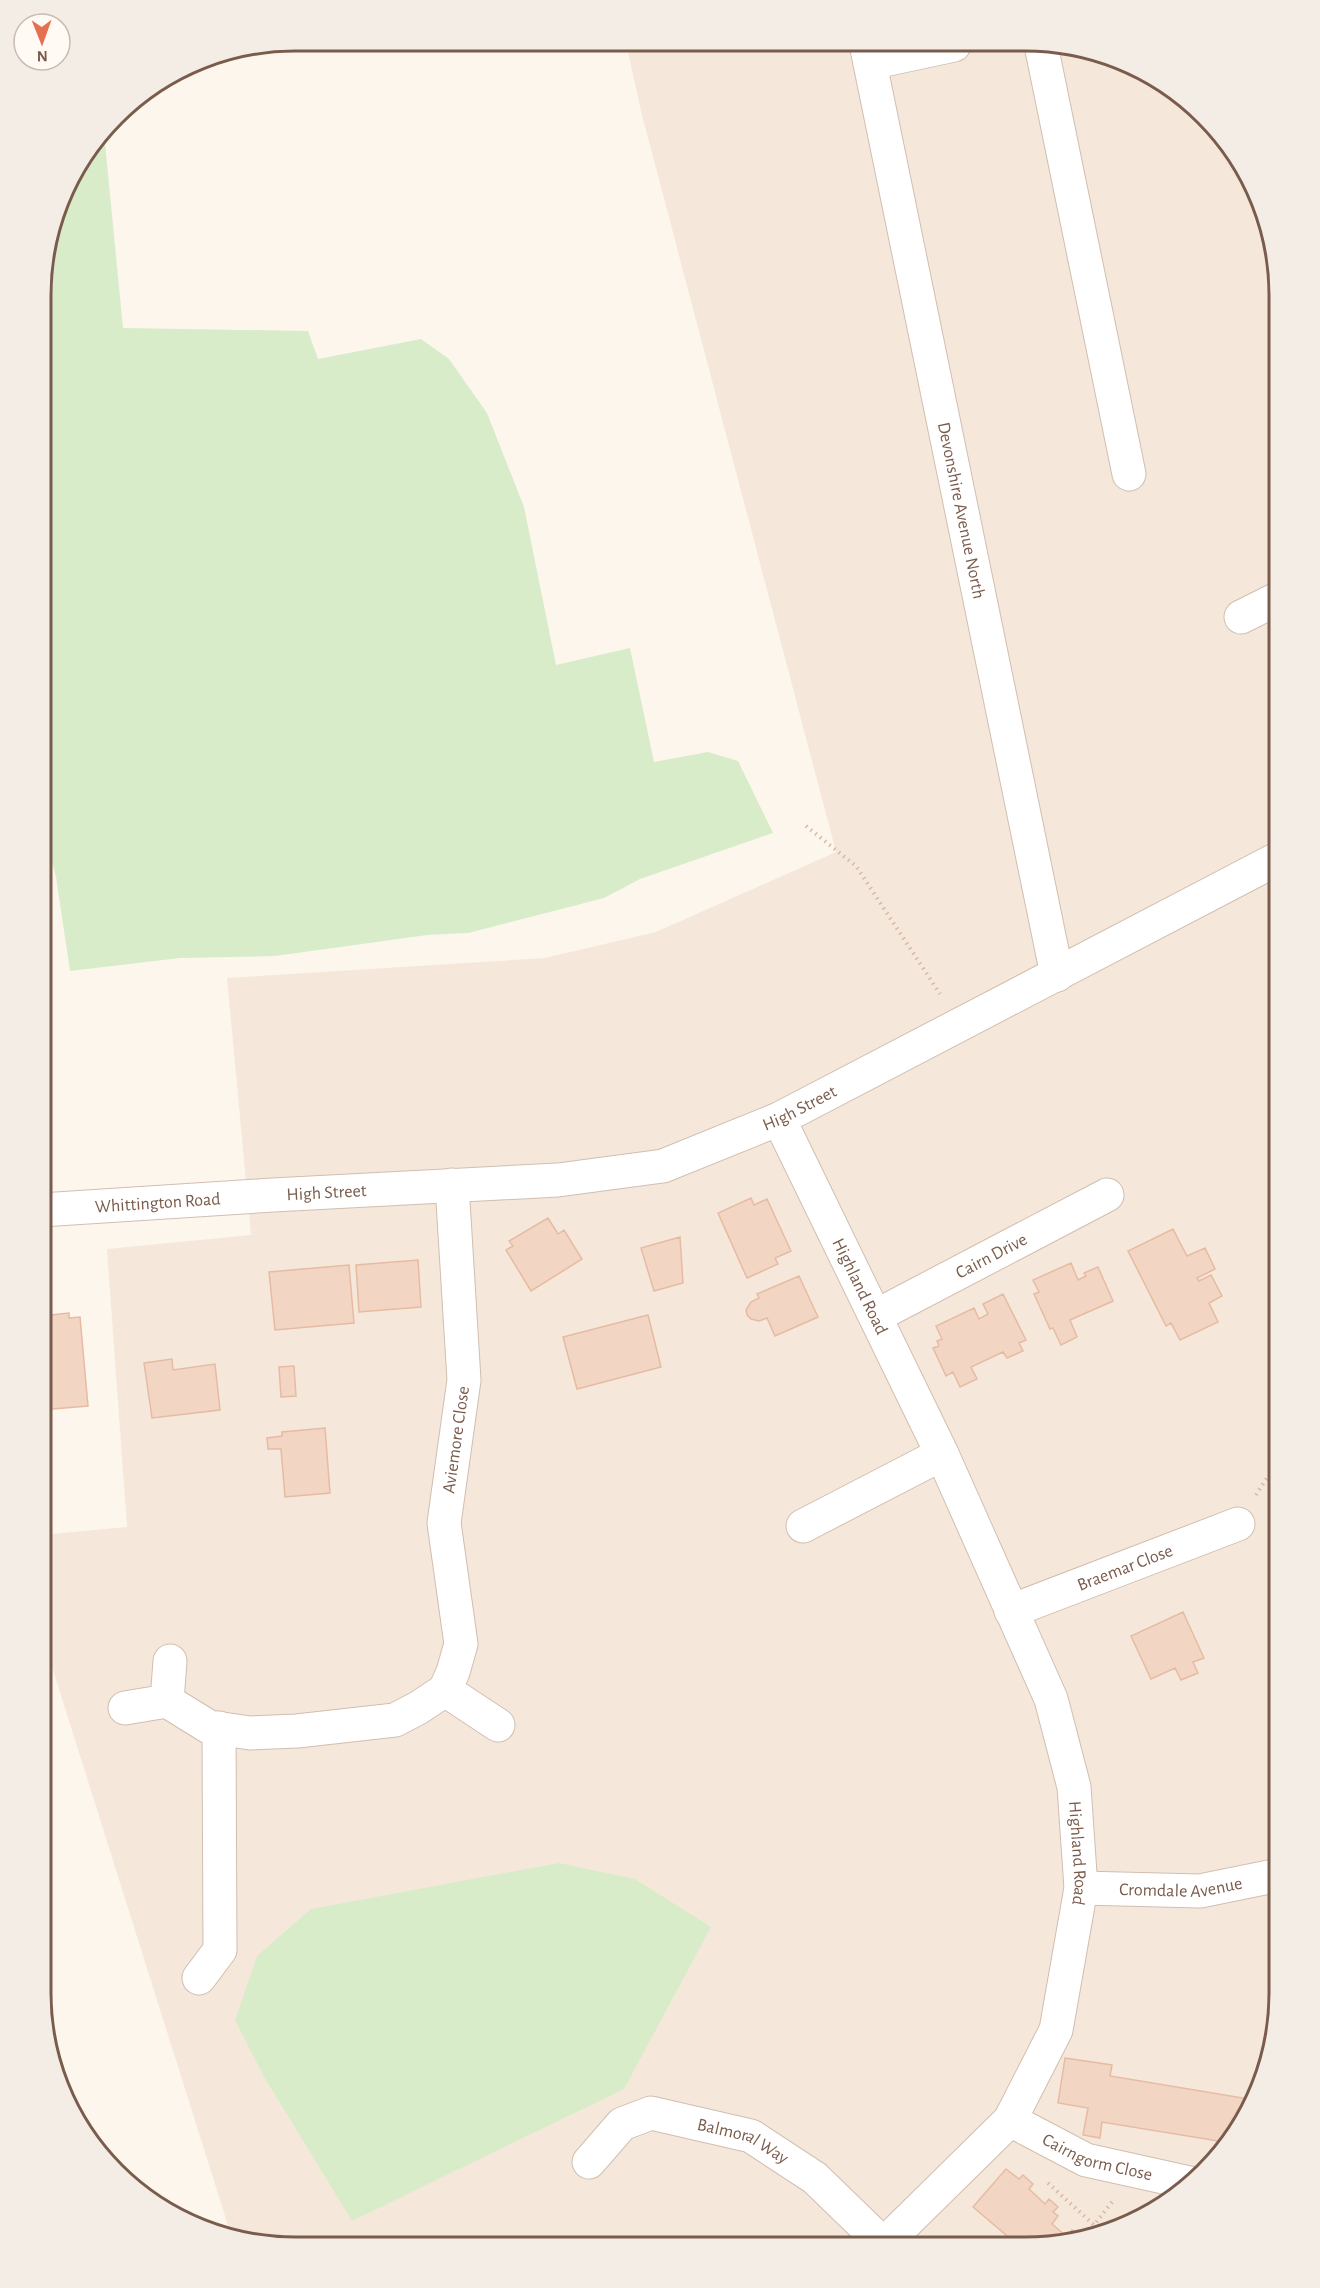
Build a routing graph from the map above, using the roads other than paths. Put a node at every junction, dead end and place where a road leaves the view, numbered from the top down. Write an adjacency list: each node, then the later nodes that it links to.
1 (890, 51): 3 (street)
2 (1042, 52): 4 (street)
3 (868, 53): 8 (street, Devonshire Avenue North)
4 (1129, 474)
5 (1269, 603): 6 (street)
6 (1241, 616)
7 (1269, 863): 8 (street, High Street)
8 (1057, 975): 9 (street, High Street)
9 (779, 1119): 10 (street, High Street); 14 (street, Highland Road)
10 (452, 1185): 11 (street, High Street); 20 (street, Aviemore Close)
11 (273, 1195): 13 (street, Whittington Road)
12 (1107, 1195): 14 (street, Cairn Drive)
13 (51, 1209)
14 (876, 1316): 15 (street, Highland Road)
15 (942, 1454): 17 (street); 18 (street, Highland Road)
16 (1238, 1524): 18 (street, Braemar Close)
17 (803, 1526)
18 (1011, 1611): 26 (street, Highland Road)
19 (170, 1661): 21 (street)
20 (445, 1690): 23 (street); 24 (street)
21 (167, 1701): 22 (street); 24 (street)
22 (124, 1708)
23 (498, 1725)
24 (219, 1728): 27 (street)
25 (1269, 1877): 26 (street, Cromdale Avenue)
26 (1081, 1888): 28 (street, Highland Road)
27 (199, 1978)
28 (1010, 2120): 30 (street, Cairngorm Close); 32 (street, Highland Road)
29 (589, 2162): 31 (street, Balmoral Way)
30 (1181, 2181)
31 (873, 2237)
32 (891, 2237)

